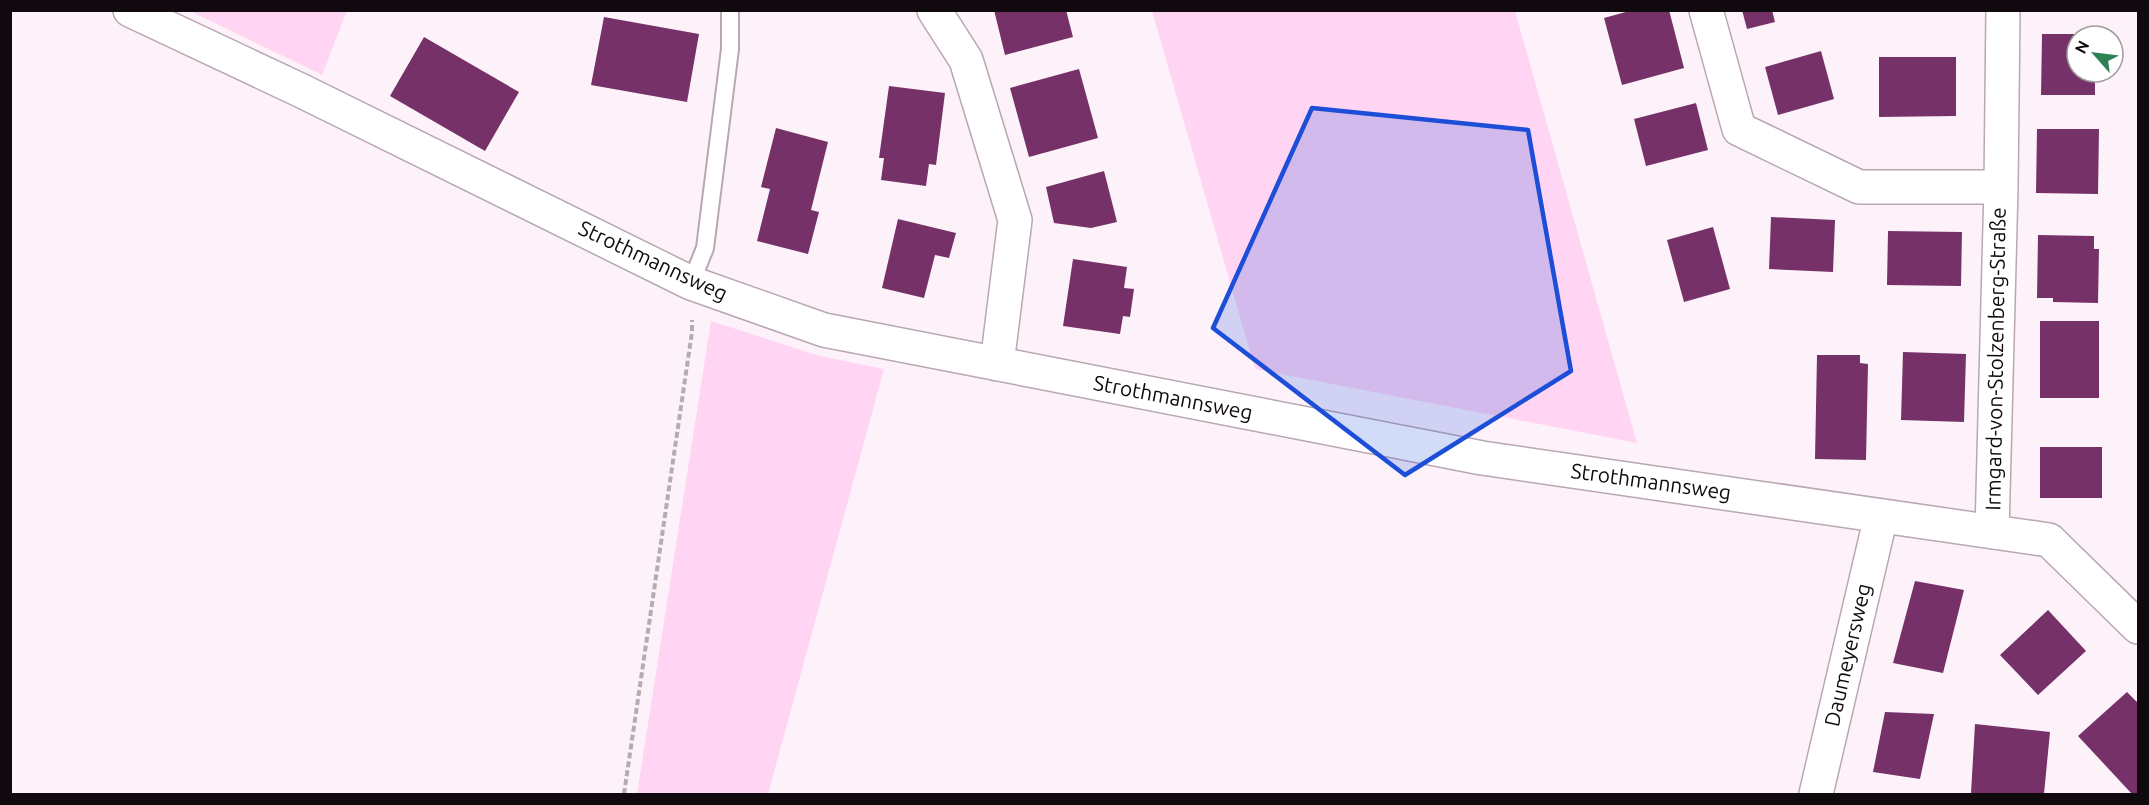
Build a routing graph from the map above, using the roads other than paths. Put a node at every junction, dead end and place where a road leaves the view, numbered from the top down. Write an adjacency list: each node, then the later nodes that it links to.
1 (130, 10): 7 (street, Strothmannsweg)
2 (730, 10): 7 (lane)
3 (934, 10): 8 (street)
4 (1706, 10): 6 (street, Irmgard-von-Stolzenberg-Straße)
5 (2003, 10): 6 (street, Irmgard-von-Stolzenberg-Straße)
6 (2001, 187): 10 (street, Irmgard-von-Stolzenberg-Straße)
7 (691, 283): 8 (street, Strothmannsweg)
8 (997, 364): 9 (street, Strothmannsweg)
9 (1881, 516): 10 (street, Strothmannsweg); 12 (street, Daumeyersweg)
10 (1992, 532): 11 (street, Strothmannsweg)
11 (2139, 627)
12 (1816, 795)

